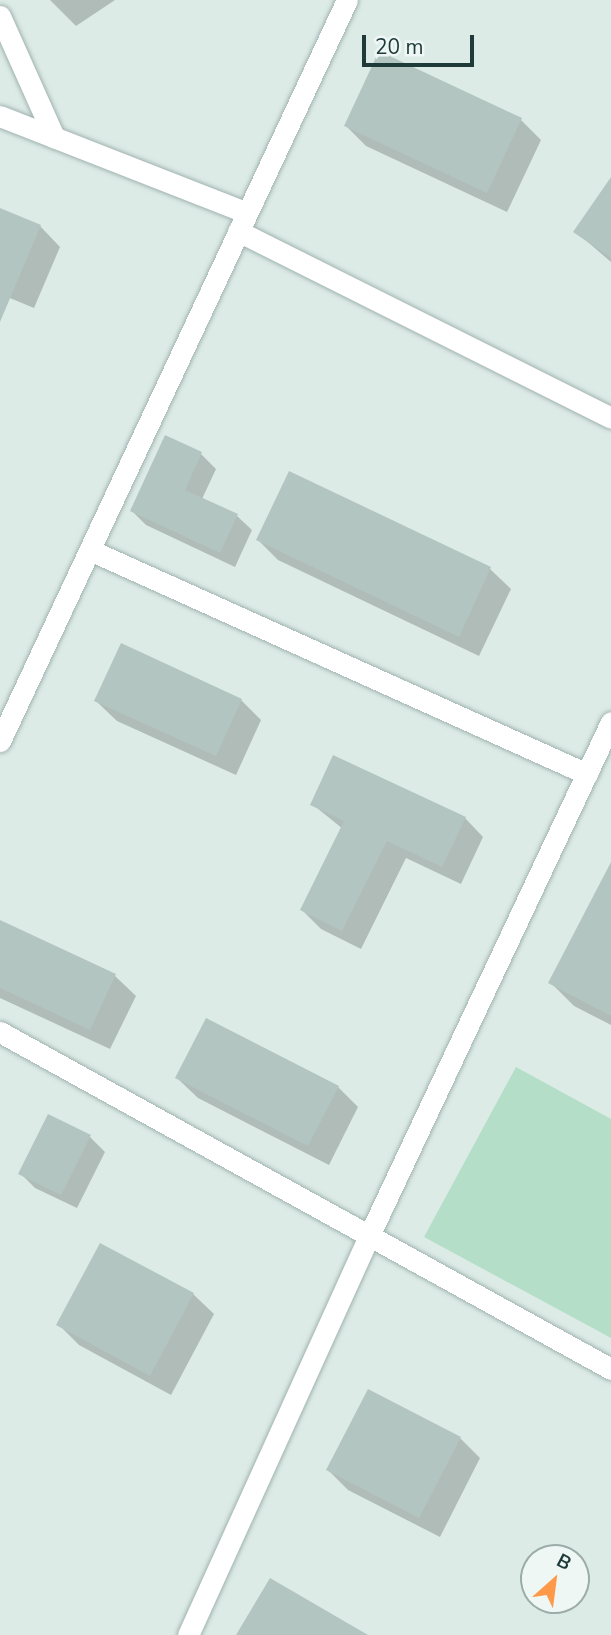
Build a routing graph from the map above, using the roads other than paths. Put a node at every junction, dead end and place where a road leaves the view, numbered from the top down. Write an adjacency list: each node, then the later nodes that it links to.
1 (347, 0): 5 (street)
2 (0, 16): 4 (street)
3 (0, 116): 4 (street)
4 (54, 137): 5 (street)
5 (242, 222): 6 (street); 7 (street)
6 (611, 418)
7 (92, 551): 9 (street); 10 (street)
8 (611, 722): 10 (street)
9 (0, 741)
10 (587, 774): 12 (street)
11 (0, 1032): 12 (street)
12 (368, 1238): 13 (street); 14 (street)
13 (611, 1369)
14 (188, 1635)

